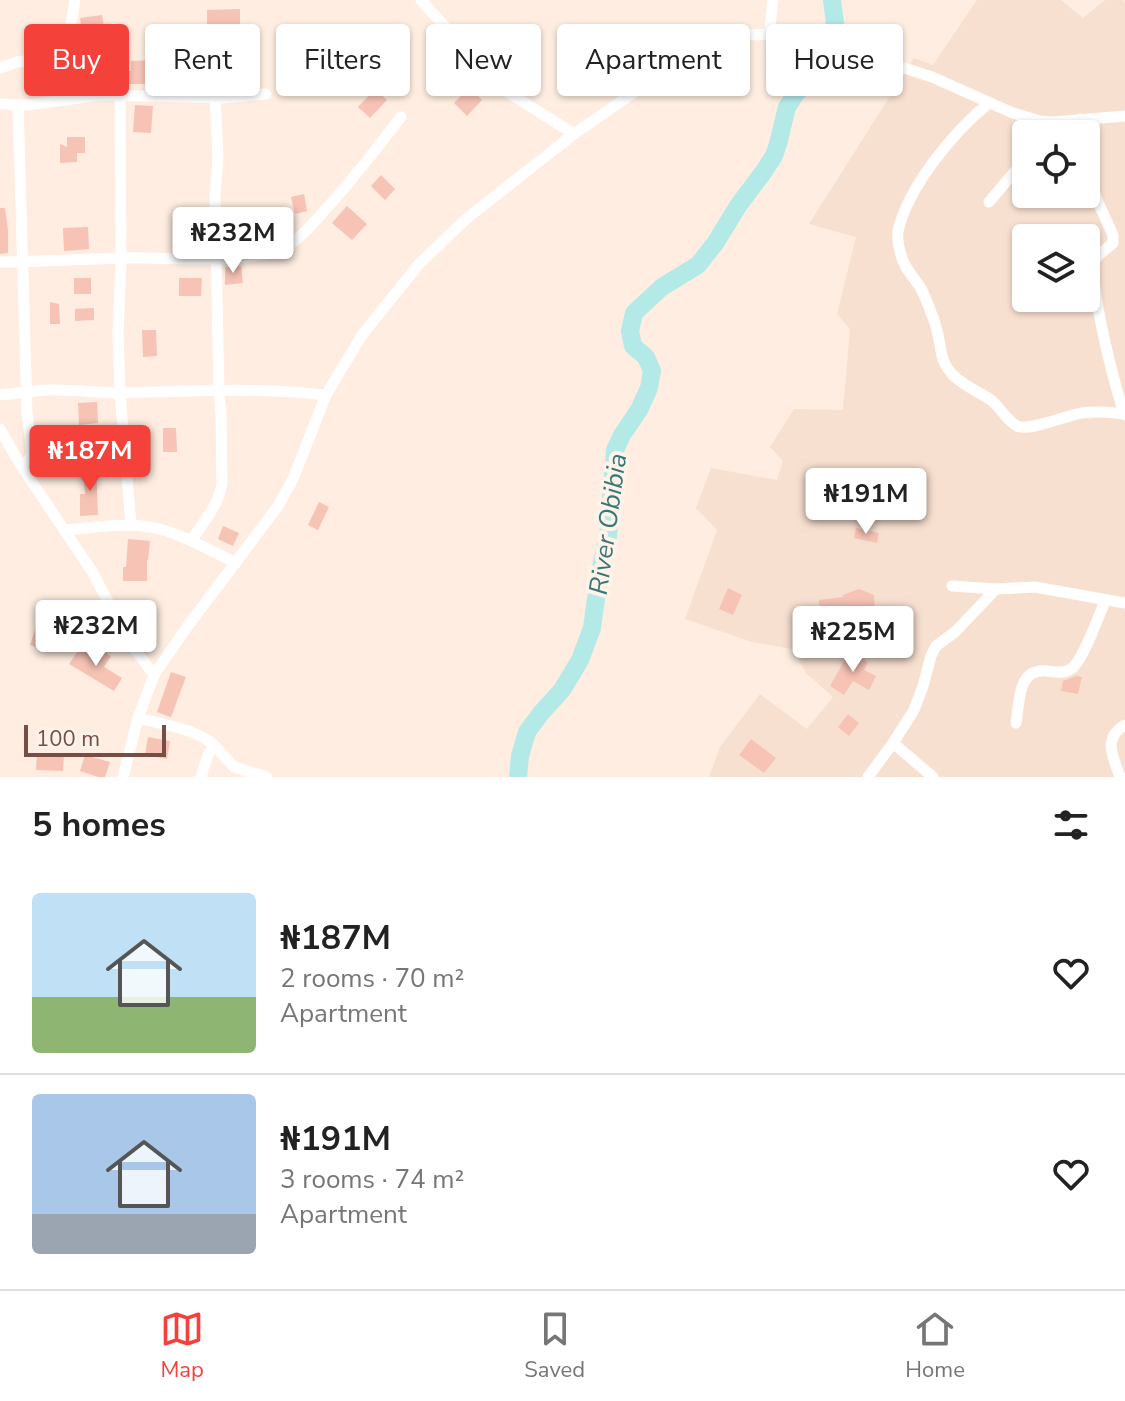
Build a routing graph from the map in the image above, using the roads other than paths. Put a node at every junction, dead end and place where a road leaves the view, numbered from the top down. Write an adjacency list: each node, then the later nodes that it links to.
1 (75, 0): 4 (street)
2 (421, 0): 25 (street)
3 (773, 0): 5 (street)
4 (71, 24)
5 (770, 24)
6 (766, 35): 25 (street)
7 (24, 61): 8 (street)
8 (0, 68)
9 (903, 68): 17 (street)
10 (266, 94): 15 (street)
11 (129, 95): 15 (street)
12 (67, 96): 16 (street)
13 (94, 96): 16 (street)
14 (120, 96): 29 (street)
15 (215, 97): 30 (street)
16 (67, 100): 19 (street)
17 (989, 103): 23 (street); 38 (street)
18 (0, 104): 19 (street)
19 (18, 105): 32 (street)
20 (1125, 116): 22 (street)
21 (401, 117): 30 (street)
22 (1080, 119): 24 (street)
23 (1038, 120)
24 (1071, 120)
25 (574, 134): 37 (street)
26 (1012, 175): 27 (street)
27 (989, 202)
28 (1100, 207): 38 (street)
29 (121, 258): 30 (street); 32 (street); 35 (street)
30 (217, 259): 33 (street)
31 (0, 262): 32 (street)
32 (24, 262): 34 (street)
33 (219, 392): 35 (street); 37 (street); 43 (street)
34 (27, 393): 35 (street); 36 (street); 40 (street)
35 (120, 393): 41 (street)
36 (0, 395)
37 (326, 395): 44 (street)
38 (1125, 414)
39 (0, 429): 40 (street)
40 (20, 464): 42 (street)
41 (131, 525): 42 (street); 43 (street)
42 (64, 530): 49 (street)
43 (191, 541): 44 (street)
44 (236, 563): 49 (street)
45 (952, 586): 46 (street)
46 (996, 589): 47 (street); 53 (street)
47 (1105, 601): 48 (street); 51 (street)
48 (1125, 603)
49 (154, 675): 50 (street)
50 (138, 718): 54 (street); 55 (street)
51 (1016, 723)
52 (1125, 725): 60 (street)
53 (893, 743): 58 (street); 59 (street)
54 (214, 745): 56 (street); 57 (street)
55 (123, 777)
56 (201, 777)
57 (267, 777)
58 (868, 777)
59 (933, 777)
60 (1120, 777)

